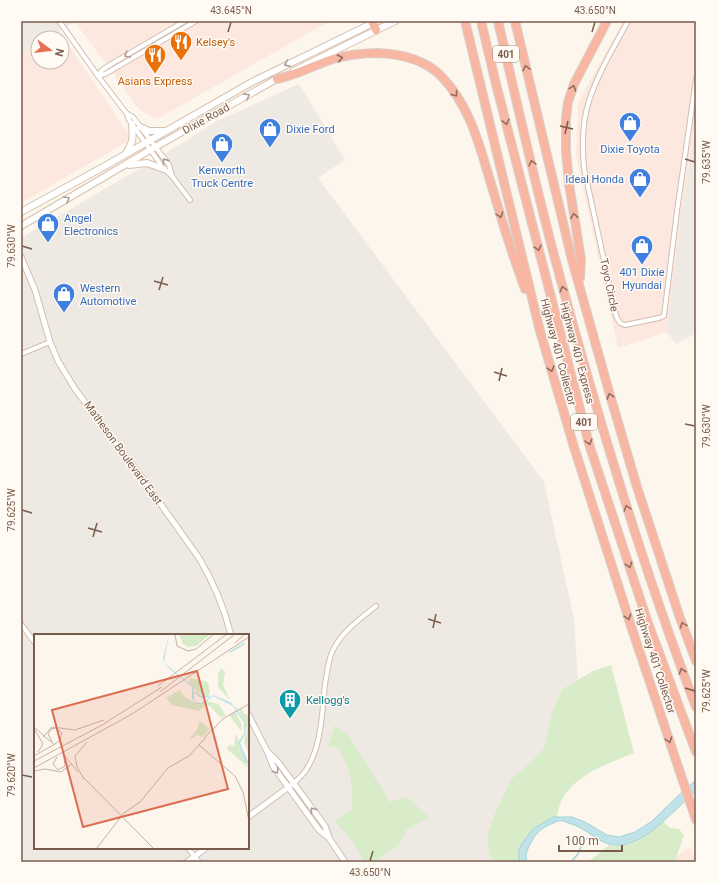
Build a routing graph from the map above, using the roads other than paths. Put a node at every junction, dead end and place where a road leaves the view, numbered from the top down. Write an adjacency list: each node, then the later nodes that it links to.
1 (59, 21): 14 (street)
2 (185, 21): 14 (street, one-way to 14)
3 (196, 21): 14 (street)
4 (395, 21): 12 (main road, Dixie Road)
5 (459, 21): 13 (highway)
6 (465, 21): 13 (highway, Highway 401 Collector / 401)
7 (481, 21): 45 (highway, Highway 401 Express / 401, one-way to 45)
8 (498, 21): 42 (highway, Highway 401 Express / 401, one-way to 8)
9 (515, 21): 33 (highway, 401, one-way to 9)
10 (607, 21): 33 (highway, one-way to 10)
11 (628, 21): 16 (street, Toyo Circle)
12 (374, 24): 15 (main road, Dixie Road); 20 (main road, Dixie Road, one-way to 20)
13 (468, 36): 34 (highway, Highway 401 Collector / 401)
14 (98, 76): 17 (street)
15 (277, 79): 22 (main road, Dixie Road, one-way to 15); 34 (highway, one-way to 34)
16 (696, 79)
17 (127, 114): 18 (street); 19 (street)
18 (132, 124): 21 (street); 23 (main road)
19 (140, 127): 20 (main road); 21 (street)
20 (166, 131): 21 (main road, Dixie Road)
21 (148, 141): 22 (street); 23 (main road, Dixie Road)
22 (153, 148): 24 (main road, Dixie Road); 25 (street); 26 (street, one-way to 22)
23 (125, 154): 28 (main road, Dixie Road)
24 (124, 166): 25 (main road); 29 (main road, Dixie Road, one-way to 24)
25 (164, 169): 26 (street)
26 (172, 176): 27 (street)
27 (190, 200)
28 (21, 212)
29 (23, 224): 30 (main road)
30 (21, 232)
31 (21, 257): 32 (street, Matheson Boulevard East)
32 (23, 266): 35 (street, Matheson Boulevard East)
33 (579, 282): 41 (highway, 401, one-way to 33)
34 (540, 331): 49 (highway, Highway 401 Collector / 401, one-way to 49)
35 (50, 342): 36 (street); 39 (street, Matheson Boulevard East)
36 (21, 354)
37 (376, 606): 46 (street)
38 (21, 624): 40 (street)
39 (231, 634)
40 (34, 642)
41 (696, 661)
42 (696, 707)
43 (249, 716): 44 (street)
44 (268, 752): 46 (street); 47 (street, one-way to 47)
45 (696, 752)
46 (294, 783): 47 (street); 50 (street, one-way to 46)
47 (288, 788): 48 (street); 50 (street)
48 (249, 816)
49 (696, 819)
50 (329, 838): 56 (street)
51 (189, 849): 53 (street)
52 (204, 849): 53 (street)
53 (194, 856): 54 (street); 55 (street)
54 (187, 862)
55 (199, 862)
56 (345, 862)

